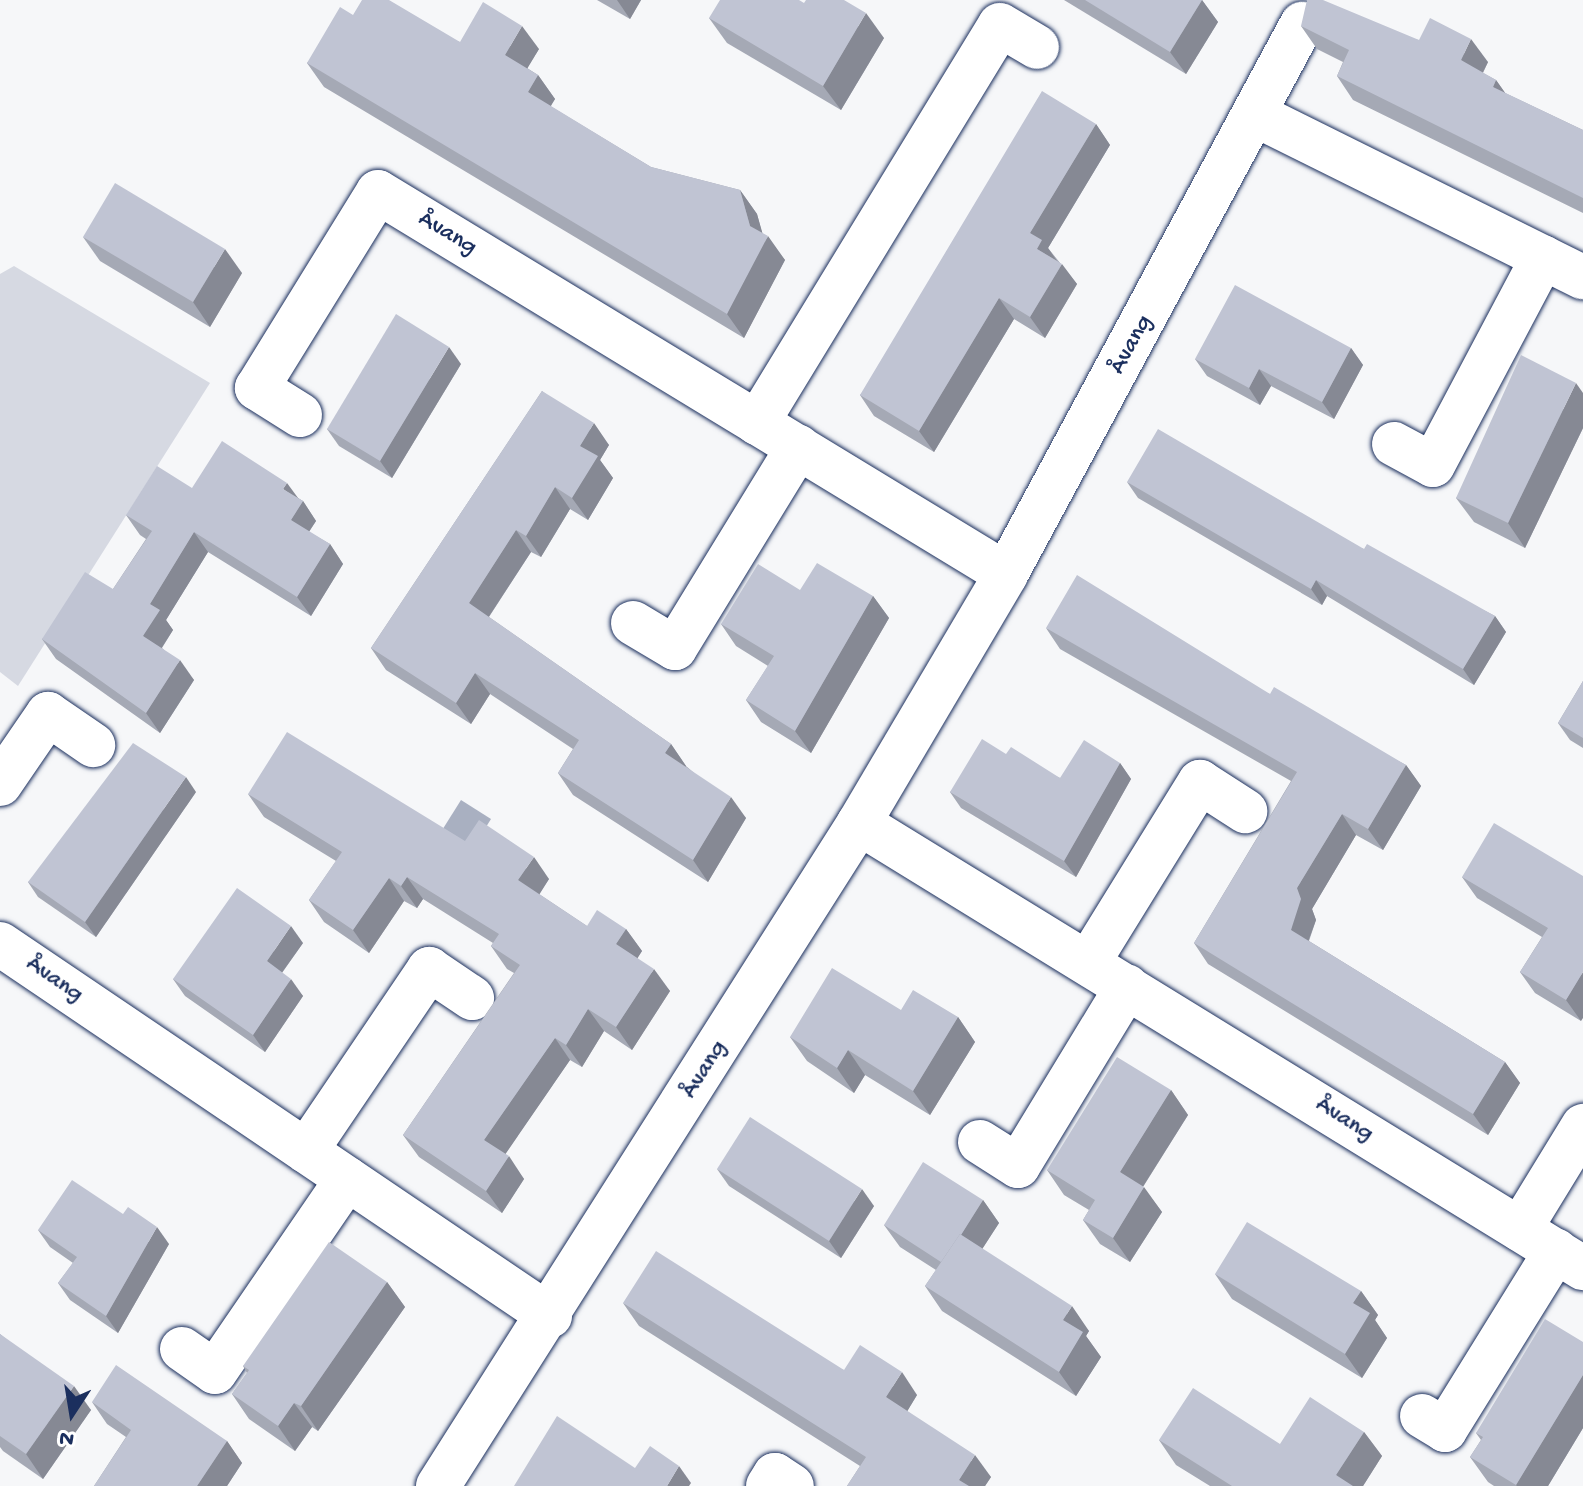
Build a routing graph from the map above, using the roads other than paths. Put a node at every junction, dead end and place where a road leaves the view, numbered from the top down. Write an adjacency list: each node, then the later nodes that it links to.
1 (1302, 24): 3 (street, Åvang)
2 (1037, 47): 7 (street)
3 (1258, 116): 4 (street); 10 (street, Åvang)
4 (1543, 257): 5 (street); 8 (street)
5 (1583, 277)
6 (300, 415): 7 (street, Åvang)
7 (757, 423): 9 (street, Åvang)
8 (1394, 444)
9 (798, 447): 10 (street, Åvang); 11 (street)
10 (1006, 574): 15 (street, Åvang)
11 (633, 623)
12 (93, 745): 13 (street)
13 (0, 784)
14 (1245, 811): 17 (street)
15 (859, 823): 17 (street, Åvang); 26 (street, Åvang)
16 (0, 944): 22 (street, Åvang)
17 (1088, 963): 18 (street, Åvang)
18 (1127, 987): 21 (street); 24 (street, Åvang)
19 (472, 998): 22 (street)
20 (1583, 1126): 24 (street)
21 (980, 1142)
22 (306, 1151): 23 (street, Åvang)
23 (347, 1179): 26 (street, Åvang); 27 (street)
24 (1520, 1229): 25 (street, Åvang)
25 (1570, 1260): 28 (street, Åvang)
26 (550, 1316): 29 (street, Åvang)
27 (182, 1349)
28 (1422, 1416)
29 (438, 1486)
30 (768, 1486): 31 (street)
31 (792, 1486)

